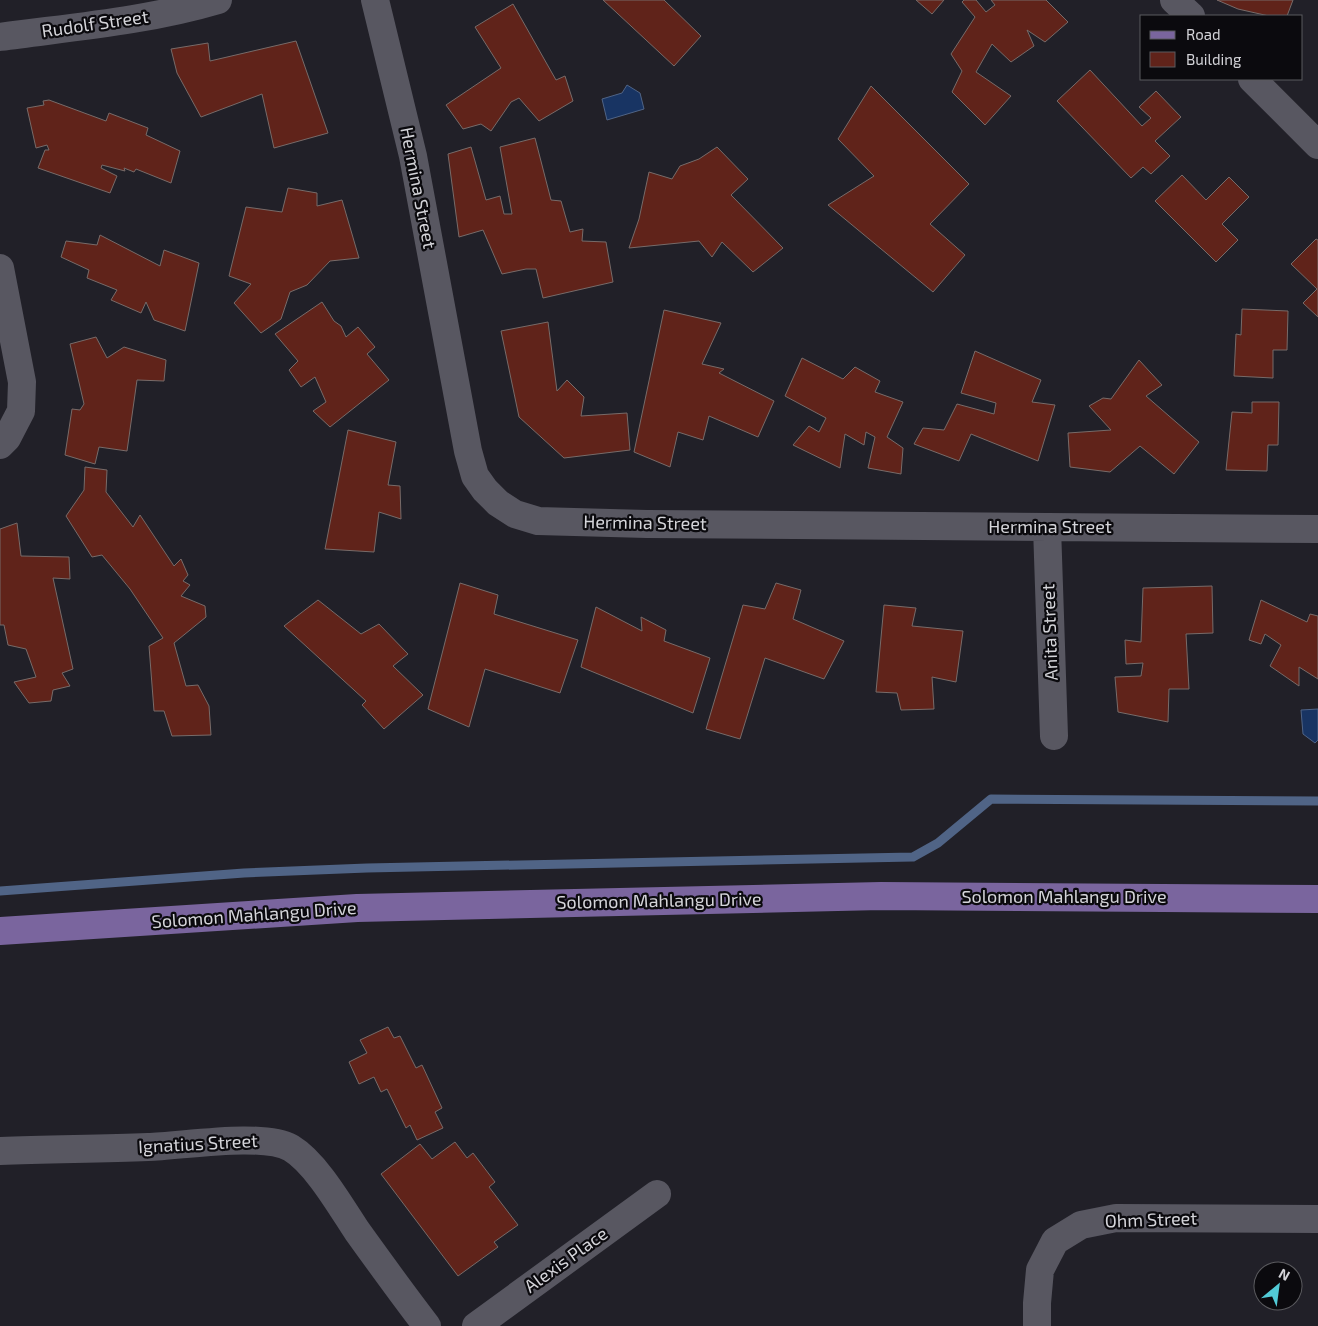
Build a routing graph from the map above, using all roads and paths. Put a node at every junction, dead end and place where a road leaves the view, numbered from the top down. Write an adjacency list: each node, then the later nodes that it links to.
1 (218, 0): 5 (street, Rudolf Street)
2 (375, 0): 10 (street, Hermina Street)
3 (1174, 0): 4 (street)
4 (1189, 15)
5 (0, 37)
6 (1253, 80): 7 (street)
7 (1318, 145)
8 (0, 268): 9 (street)
9 (0, 445)
10 (1047, 527): 11 (street, Hermina Street); 12 (street, Anita Street)
11 (1318, 529)
12 (1054, 736)
13 (1318, 899): 14 (main road, Solomon Mahlangu Drive)
14 (0, 931)
15 (0, 1151): 19 (street, Ignatius Street)
16 (657, 1194): 20 (street, Alexis Place)
17 (1318, 1219): 18 (street, Ohm Street)
18 (1037, 1314)
19 (427, 1326)
20 (476, 1326)

